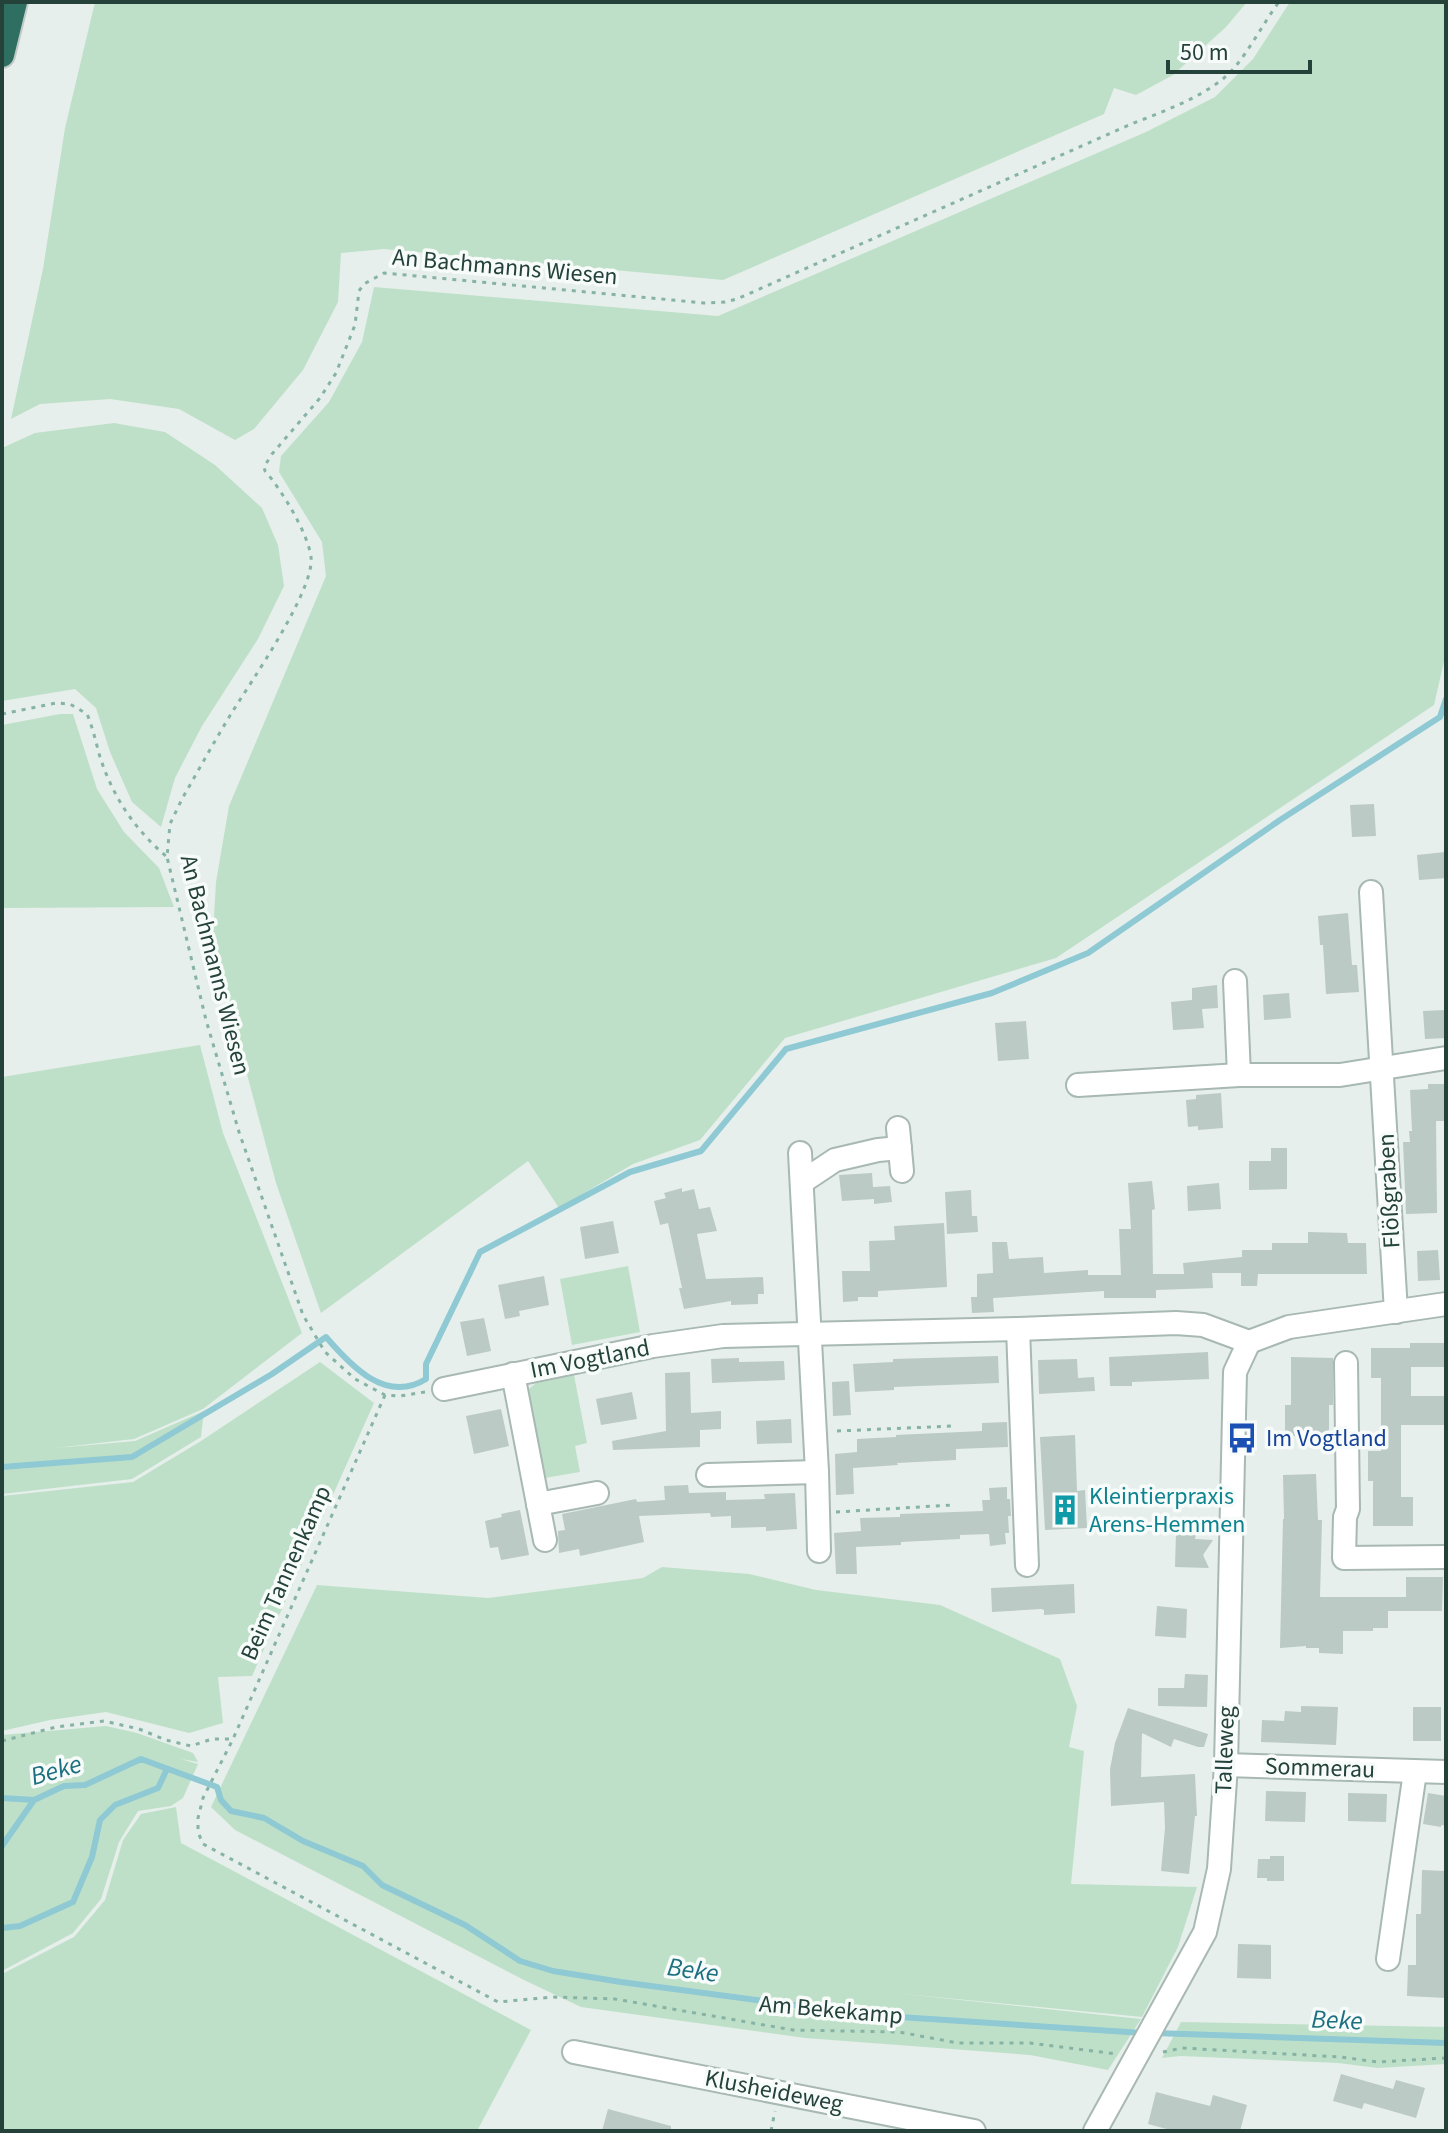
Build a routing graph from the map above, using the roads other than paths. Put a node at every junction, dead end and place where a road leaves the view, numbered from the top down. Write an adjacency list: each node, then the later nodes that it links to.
1 (15, 2): 2 (highway)
2 (2, 55)
3 (1371, 892): 6 (street, Flößgraben)
4 (1235, 981): 7 (street)
5 (1446, 1058): 6 (street)
6 (1382, 1069): 7 (street); 13 (street, Flößgraben)
7 (1239, 1075): 8 (street)
8 (1078, 1085)
9 (800, 1153): 11 (street)
10 (902, 1171): 11 (street)
11 (802, 1182): 15 (street)
12 (1446, 1304): 13 (street)
13 (1396, 1312): 16 (street)
14 (1018, 1329): 15 (street, Im Vogtland); 16 (street, Im Vogtland); 27 (street)
15 (810, 1335): 18 (street, Im Vogtland); 20 (street)
16 (1249, 1342): 28 (street, Talleweg)
17 (1346, 1363): 26 (street)
18 (513, 1374): 19 (street, Im Vogtland); 23 (street, Im Vogtland)
19 (444, 1389)
20 (817, 1472): 21 (street); 25 (street)
21 (708, 1475)
22 (597, 1493): 23 (street)
23 (538, 1504): 24 (street, Im Vogtland)
24 (545, 1540)
25 (819, 1551)
26 (1446, 1557)
27 (1027, 1565)
28 (1226, 1765): 29 (street, Sommerau); 34 (street, Talleweg)
29 (1415, 1772): 30 (street, Sommerau); 31 (street)
30 (1446, 1772)
31 (1388, 1959)
32 (574, 2052): 33 (street, Klusheideweg)
33 (974, 2131)
34 (1095, 2131)

